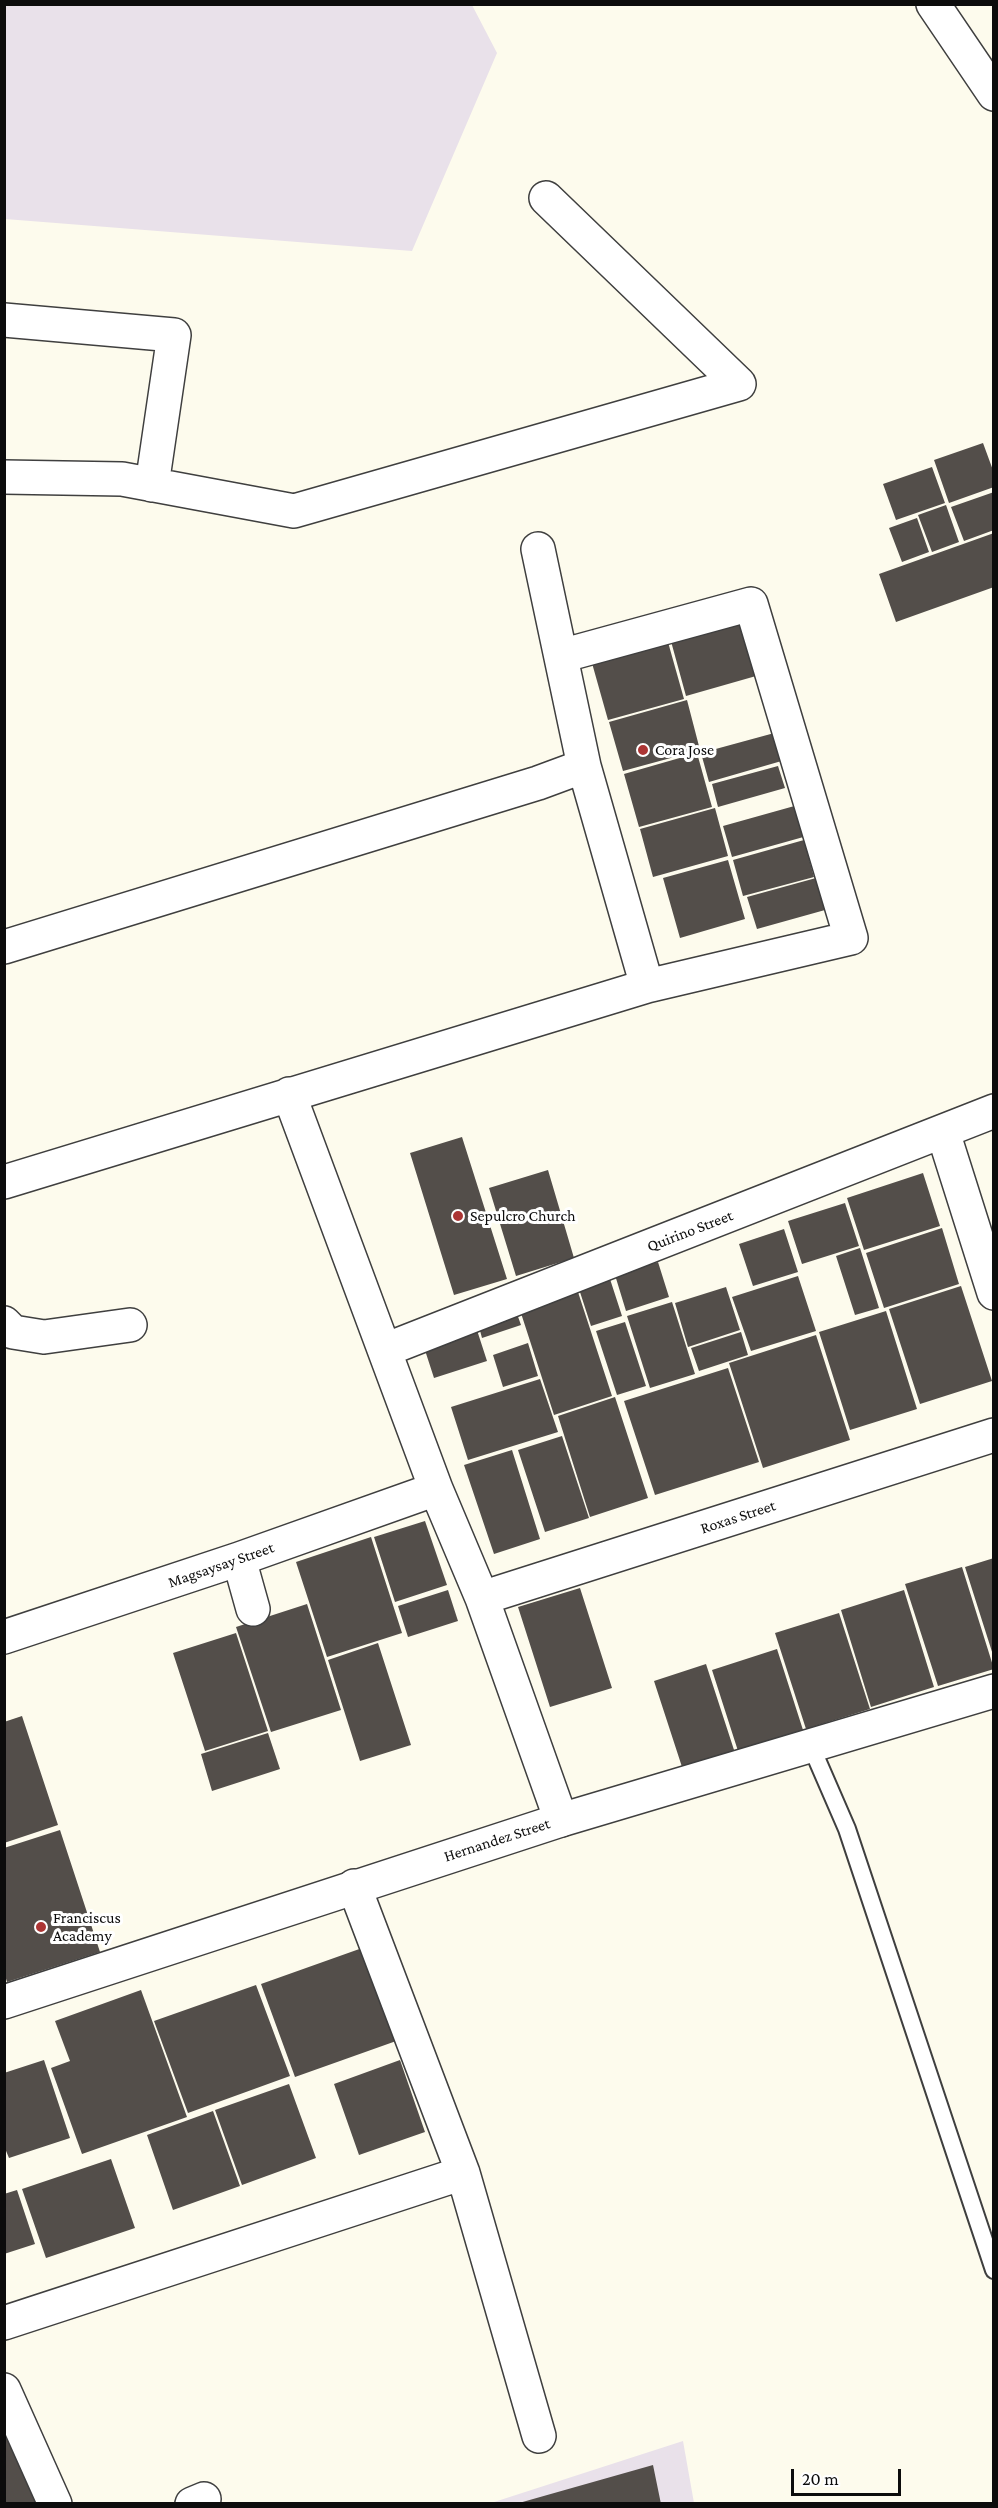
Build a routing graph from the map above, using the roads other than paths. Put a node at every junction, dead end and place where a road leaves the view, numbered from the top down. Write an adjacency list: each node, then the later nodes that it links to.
1 (933, 4): 2 (street)
2 (993, 94)
3 (546, 198): 6 (street)
4 (4, 320): 6 (street)
5 (4, 477): 6 (street)
6 (152, 485)
7 (537, 549): 8 (street)
8 (561, 656): 9 (street); 11 (street)
9 (584, 766): 10 (street); 11 (street)
10 (4, 946)
11 (647, 986): 12 (street)
12 (289, 1094): 15 (street); 19 (street)
13 (993, 1111): 14 (street, Quirino Street)
14 (943, 1132): 16 (street); 19 (street, Quirino Street)
15 (4, 1182)
16 (993, 1293)
17 (4, 1323): 18 (street)
18 (130, 1325)
19 (385, 1350): 21 (street)
20 (993, 1435): 23 (street, Roxas Street)
21 (436, 1489): 22 (street, Magsaysay Street); 23 (street)
22 (239, 1559): 24 (street); 25 (street, Magsaysay Street)
23 (482, 1598): 28 (street)
24 (254, 1609)
25 (4, 1637)
26 (993, 1691): 27 (street, Hernandez Street)
27 (812, 1746): 28 (street, Hernandez Street); 32 (lane)
28 (561, 1820): 29 (street, Hernandez Street)
29 (354, 1886): 30 (street, Hernandez Street); 31 (street)
30 (4, 2002)
31 (463, 2173): 33 (street); 35 (street)
32 (993, 2270)
33 (4, 2323)
34 (4, 2390): 36 (street)
35 (539, 2436)
36 (55, 2504)

